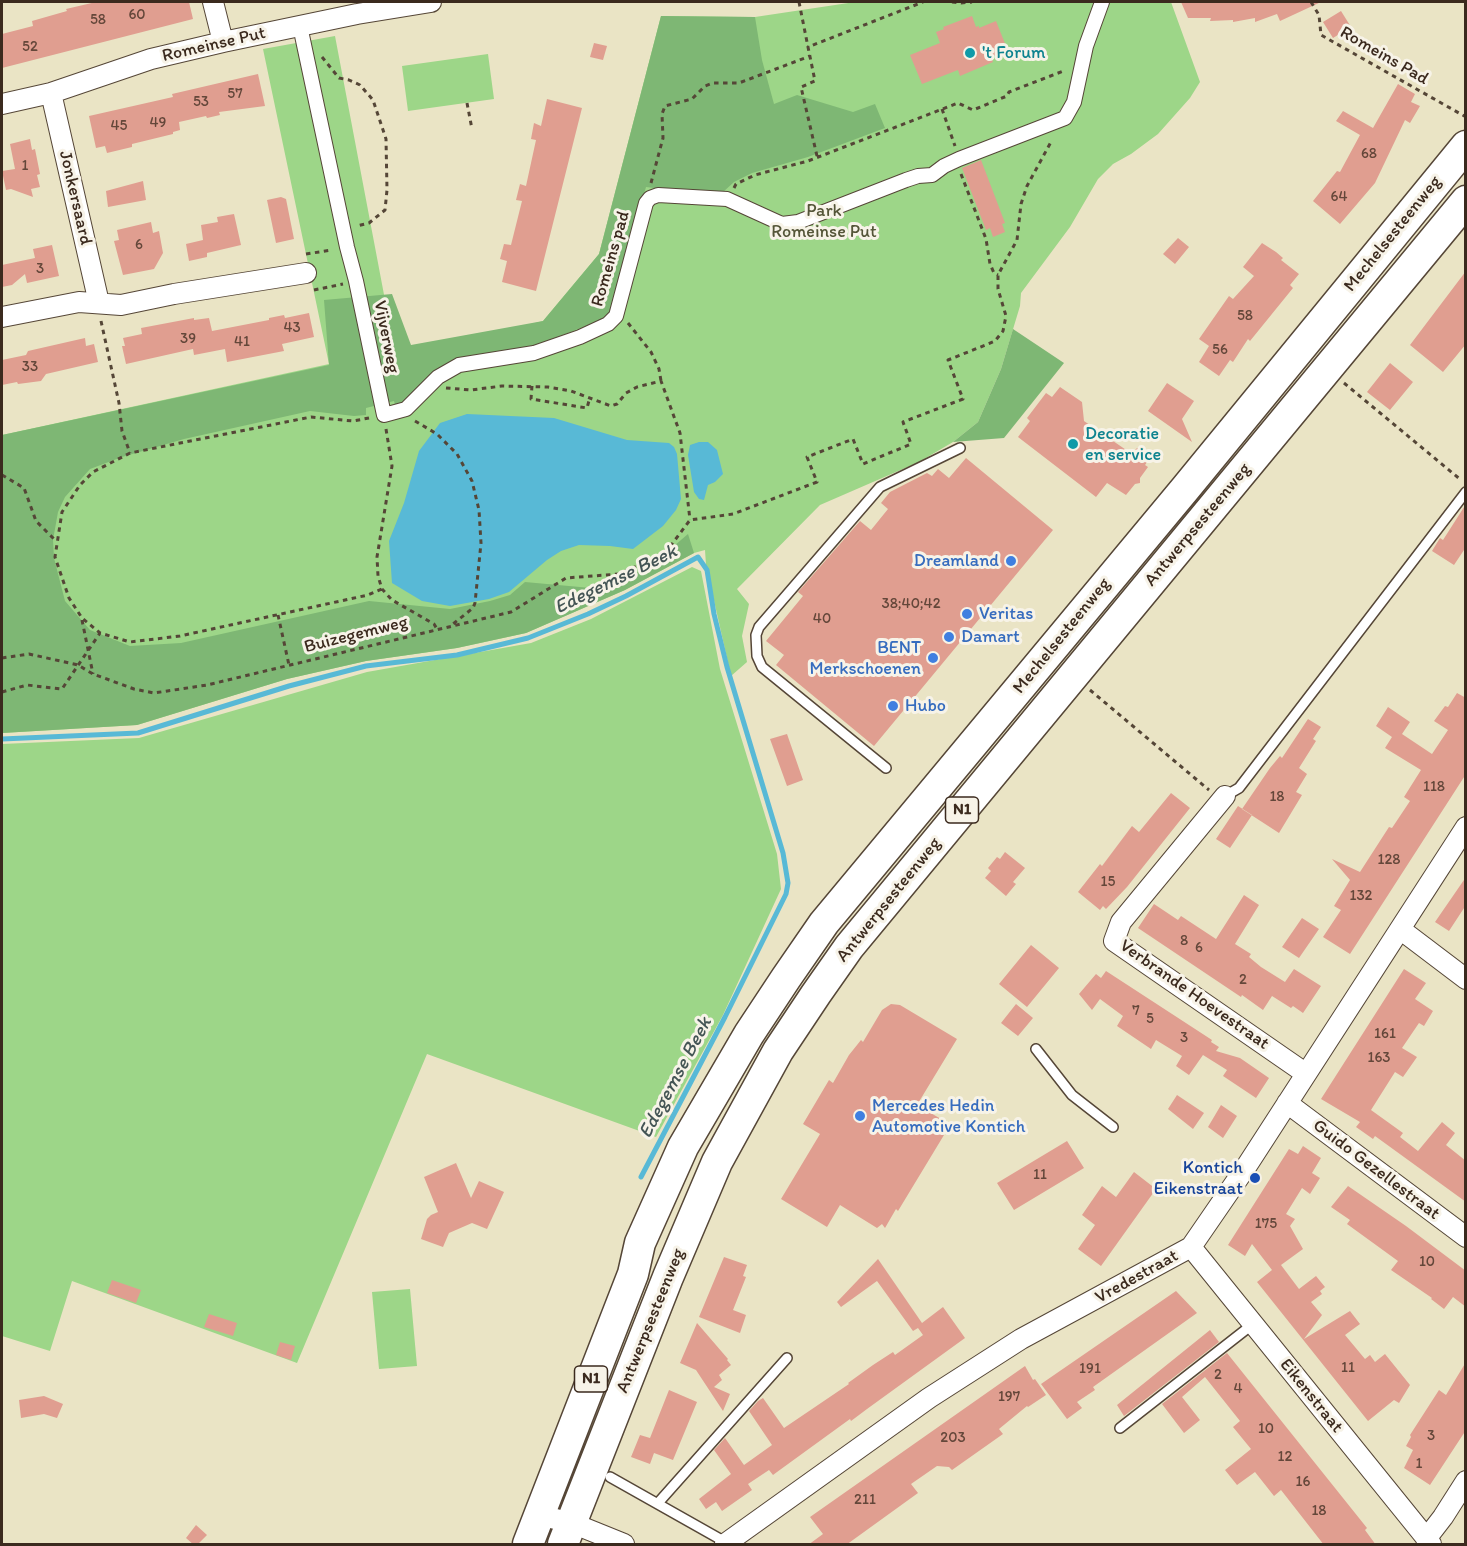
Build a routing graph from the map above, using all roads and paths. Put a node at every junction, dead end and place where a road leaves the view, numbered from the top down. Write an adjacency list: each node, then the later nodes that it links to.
1 (213, 2): 10 (street)
2 (431, 2): 9 (street, Romeinse Put)
3 (799, 2): 11 (path)
4 (923, 2): 11 (path)
5 (952, 2): 6 (path)
6 (972, 2)
7 (1102, 2): 13 (street)
8 (1311, 2): 18 (path, Romeins Pad)
9 (301, 32): 10 (street, Romeinse Put); 27 (street, Vijverweg); 27 (path)
10 (223, 42): 14 (street, Romeinse Put)
11 (808, 47): 12 (path)
12 (810, 56): 22 (path); 24 (path)
13 (1082, 64): 17 (path); 19 (street)
14 (51, 93): 16 (street, Romeinse Put); 30 (street, Jonkersaard)
15 (468, 103): 20 (path)
16 (2, 104)
17 (942, 109): 22 (path); 23 (path)
18 (1466, 117)
19 (1065, 118): 23 (street, Romeins pad); 29 (path)
20 (471, 129)
21 (1466, 146): 33 (main road, Mechelsesteenweg / N1)
22 (817, 156): 25 (path)
23 (957, 160): 25 (street, Romeins pad); 29 (path)
24 (650, 198): 25 (street, Romeins pad); 31 (street, Romeins pad)
25 (727, 199)
26 (1466, 201): 33 (main road, Antwerpsesteenweg / N1)
27 (343, 229): 38 (street, Vijverweg)
28 (306, 273): 30 (street)
29 (998, 275): 45 (path)
30 (99, 303): 32 (street); 41 (path)
31 (616, 316): 34 (path); 35 (street, Romeins pad)
32 (2, 317)
33 (1327, 350): 43 (path); 63 (main road, Mechelsesteenweg / N1); 79 (main road, Antwerpsesteenweg / N1)
34 (661, 381): 37 (path); 45 (path)
35 (431, 383): 36 (path); 38 (street, Romeins pad)
36 (532, 386): 37 (path); 37 (path)
37 (590, 397)
38 (384, 415): 41 (path); 47 (path)
39 (429, 429): 50 (path)
40 (960, 448): 60 (lane)
41 (130, 453): 46 (path)
42 (2, 475): 46 (path)
43 (1466, 484)
44 (1466, 492): 61 (lane)
45 (692, 520): 50 (path, Buizegemweg)
46 (56, 541): 49 (path)
47 (382, 589): 48 (path); 51 (path)
48 (278, 615): 52 (path); 56 (path)
49 (82, 618): 52 (path); 53 (path)
50 (451, 626): 51 (path, Buizegemweg)
51 (437, 629): 56 (path, Buizegemweg)
52 (100, 633): 53 (path)
53 (89, 650): 55 (path); 57 (path)
54 (2, 658): 55 (path, Buizegemweg)
55 (78, 665): 57 (path, Buizegemweg); 59 (path)
56 (289, 665): 57 (path, Buizegemweg)
57 (93, 674)
58 (1087, 687): 61 (path)
59 (2, 692)
60 (886, 768)
61 (1223, 798): 67 (street, Verbrande Hoevestraat)
62 (1466, 827): 64 (street, Vredestraat)
63 (825, 923): 78 (main road, Antwerpsesteenweg / N1)
64 (1400, 929): 65 (street); 67 (street, Vredestraat)
65 (1466, 979)
66 (1036, 1049): 69 (lane)
67 (1305, 1073): 68 (street, Vredestraat)
68 (1287, 1103): 70 (street, Guido Gezellestraat); 71 (street, Vredestraat)
69 (1113, 1127)
70 (1466, 1237)
71 (1191, 1247): 72 (street, Eikenstraat); 81 (street, Vredestraat)
72 (1253, 1324): 74 (lane); 80 (street, Eikenstraat)
73 (787, 1358): 77 (lane)
74 (1120, 1428)
75 (610, 1477): 77 (lane)
76 (1466, 1481): 80 (street)
77 (658, 1503): 81 (lane)
78 (535, 1528): 79 (street)
79 (571, 1538): 82 (street)
80 (1429, 1542)
81 (726, 1544)
82 (624, 1545)

